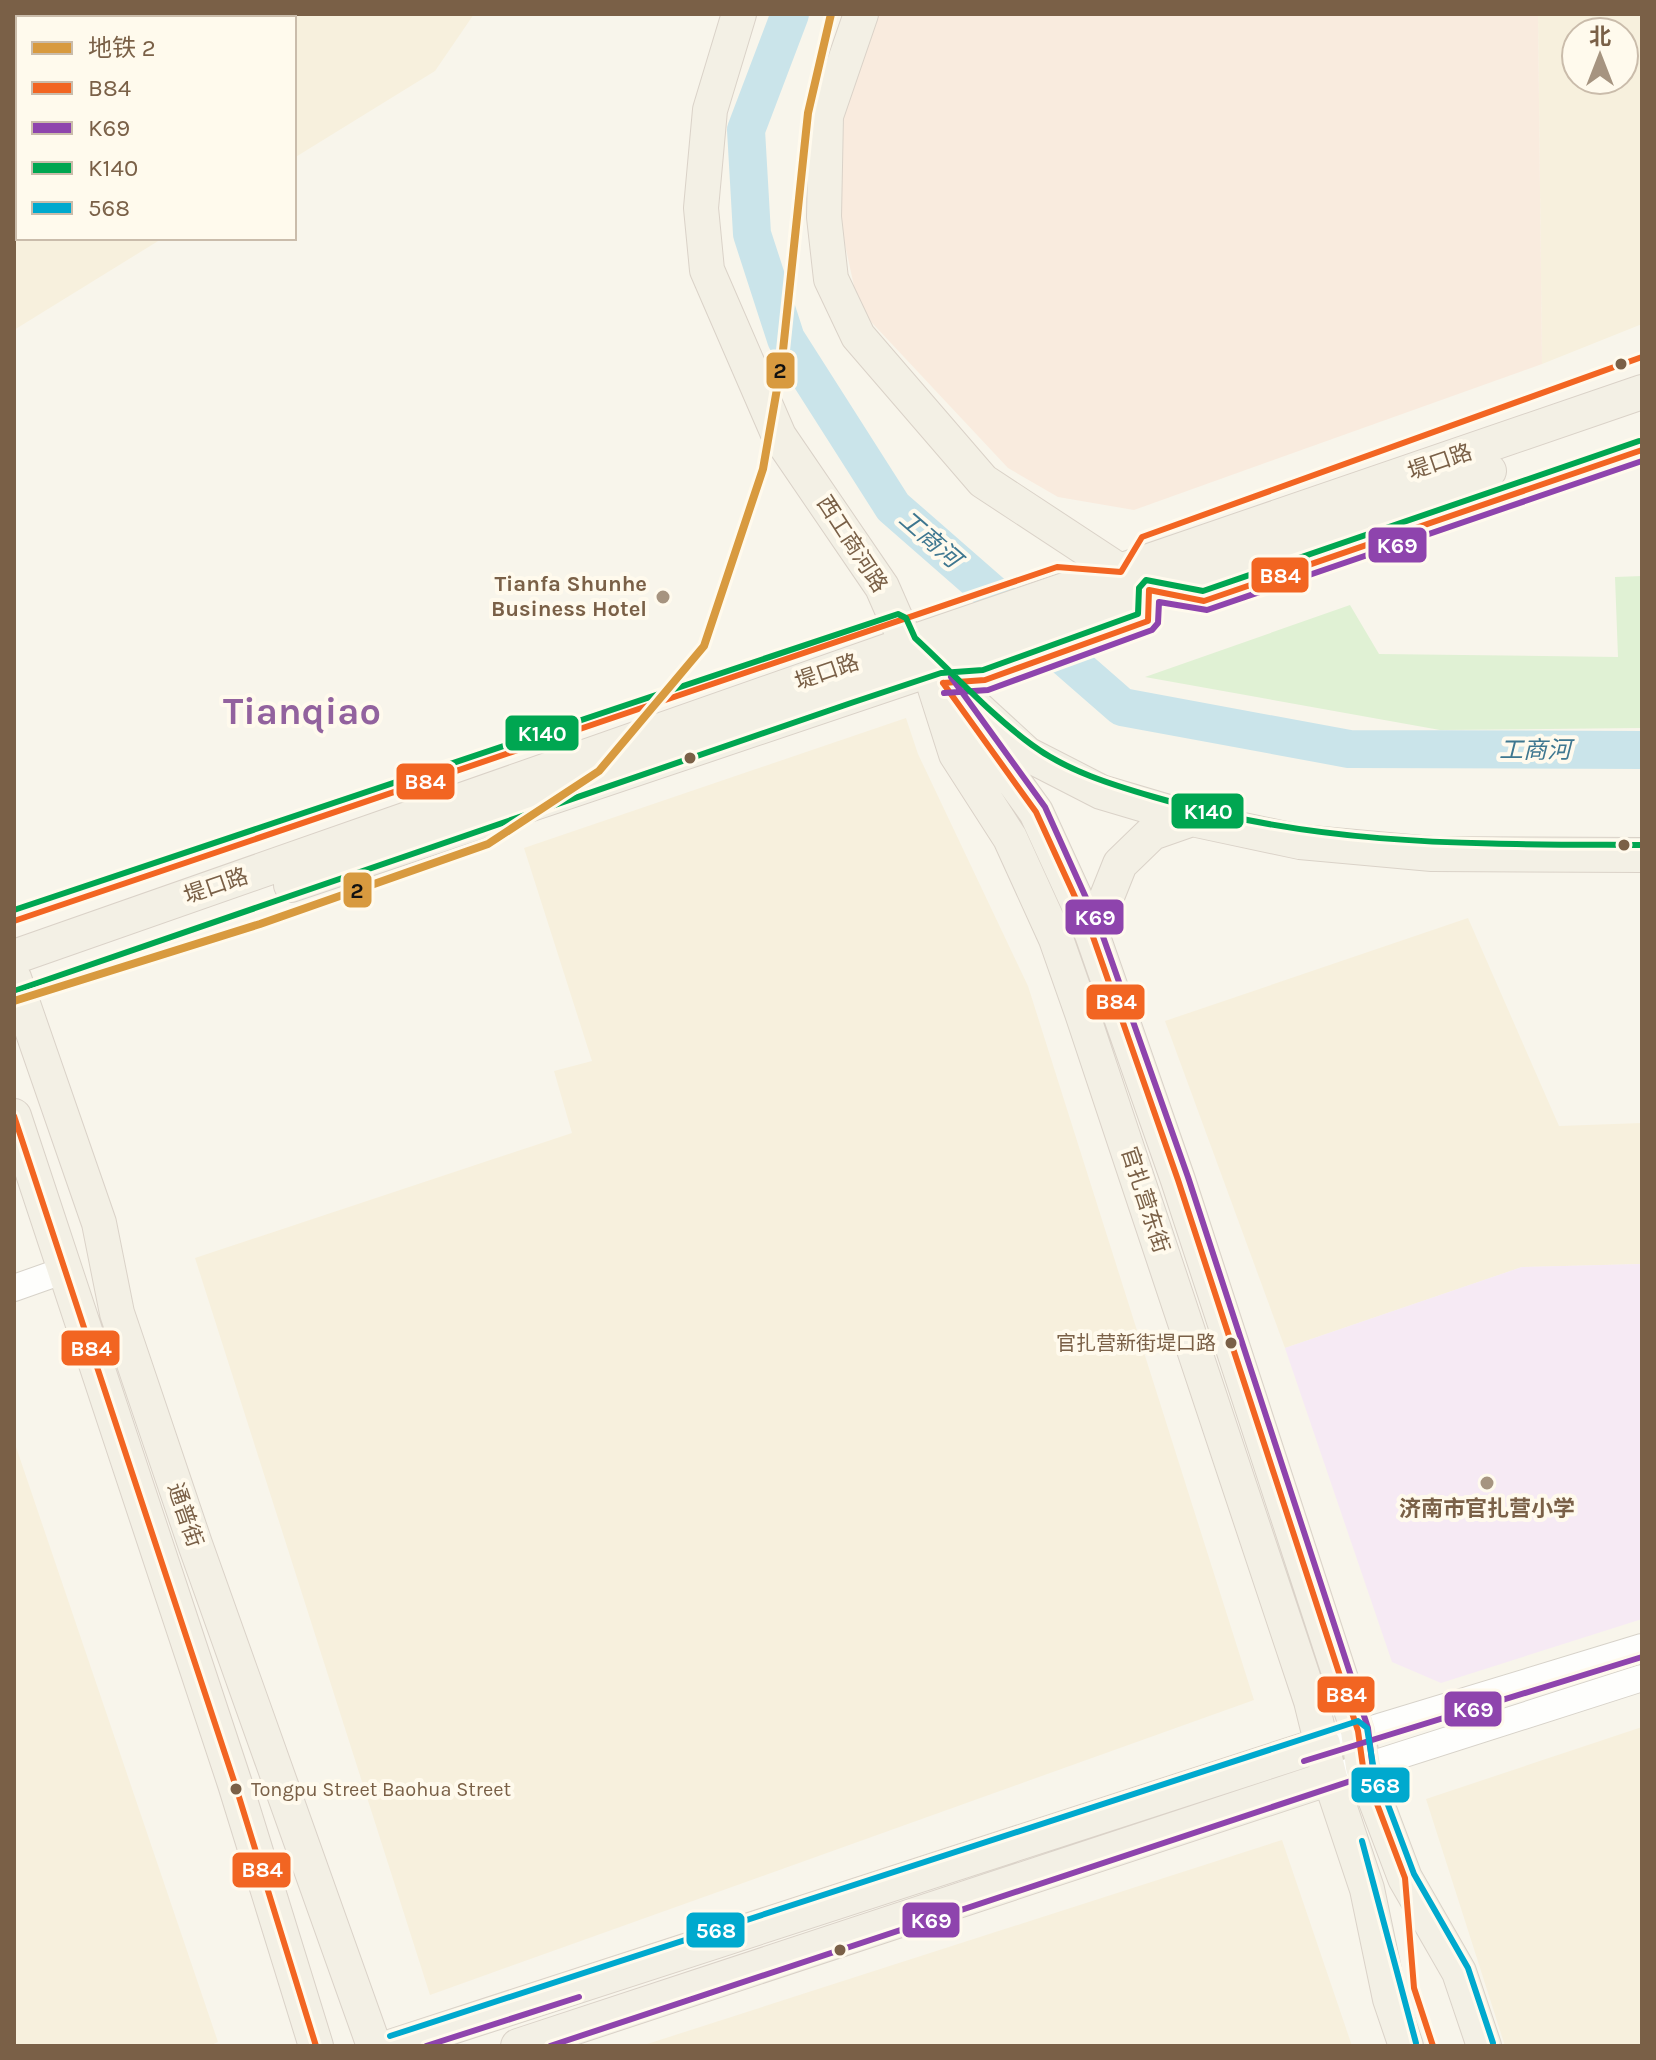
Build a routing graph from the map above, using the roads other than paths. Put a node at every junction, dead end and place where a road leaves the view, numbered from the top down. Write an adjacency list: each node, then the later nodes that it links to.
1 (739, 14): 6 (main road, 西工商河路)
2 (861, 14): 5 (main road)
3 (1642, 392): 5 (main road, 堤口路)
4 (1642, 417): 5 (main road, 堤口路)
5 (1135, 581): 7 (main road, 堤口路)
6 (902, 634): 7 (main road, 堤口路); 8 (main road, 西工商河路); 12 (main road, 堤口路)
7 (959, 642): 8 (main road, 堤口路)
8 (938, 680): 9 (main road, 西工商河路); 11 (main road, 官扎营东街); 13 (main road, 堤口路); 20 (main road, 官扎营东街)
9 (1192, 819): 10 (main road, 西工商河路); 11 (main road)
10 (1642, 855)
11 (1092, 934): 19 (main road, 官扎营东街)
12 (14, 957)
13 (14, 978): 25 (main road, 通普街)
14 (14, 1116): 15 (main road, 通普街)
15 (65, 1270): 16 (street); 24 (main road, 通普街)
16 (14, 1288)
17 (1642, 1647): 19 (street)
18 (1642, 1678): 21 (street)
19 (1358, 1731): 20 (street); 21 (main road, 官扎营东街)
20 (1323, 1744): 22 (main road, 官扎营东街); 26 (main road)
21 (1363, 1767): 22 (street); 23 (main road, 官扎营东街)
22 (1330, 1778): 27 (main road); 28 (main road, 官扎营东街)
23 (1405, 1878): 29 (main road); 30 (main road, 官扎营东街)
24 (316, 2046)
25 (374, 2046)
26 (393, 2046)
27 (518, 2046)
28 (1406, 2046)
29 (1464, 2046)
30 (1484, 2046)

